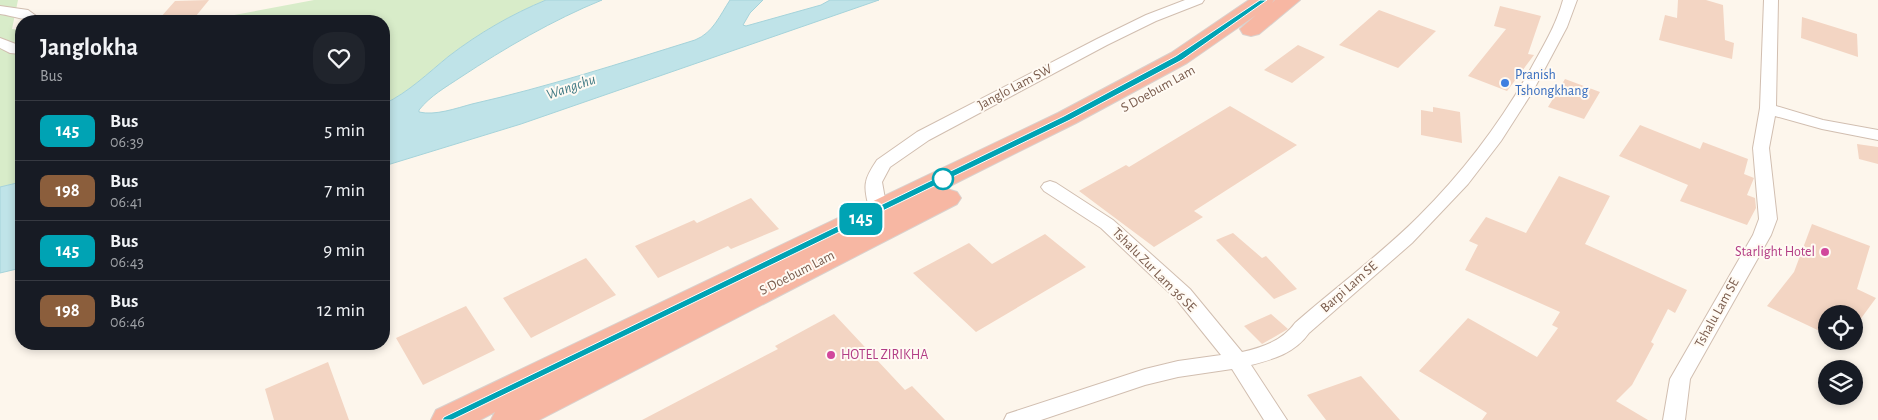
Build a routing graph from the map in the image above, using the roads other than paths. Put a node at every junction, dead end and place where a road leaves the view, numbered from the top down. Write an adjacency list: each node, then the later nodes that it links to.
1 (1197, 0): 13 (street, Janglo Lam SW)
2 (1263, 0): 13 (highway, S Doebum Lam)
3 (1290, 0): 16 (highway, S Doebum Lam)
4 (1570, 0): 14 (street, Barpi Lam SE)
5 (1771, 0): 10 (street, Tshalu Lam SE)
6 (0, 10): 7 (street)
7 (26, 15)
8 (0, 42): 9 (street)
9 (15, 50)
10 (1768, 108): 11 (street); 19 (street, Tshalu Lam SE)
11 (1878, 135)
12 (1050, 187): 14 (street, Tshalu Zur Lam 36 SE)
13 (878, 210): 15 (highway, S Doebum Lam)
14 (1237, 360): 17 (street, Barpi Lam SE); 18 (street, Tshalu Zur Lam 36 SE)
15 (448, 420)
16 (508, 420)
17 (1015, 420)
18 (1276, 420)
19 (1674, 420)

